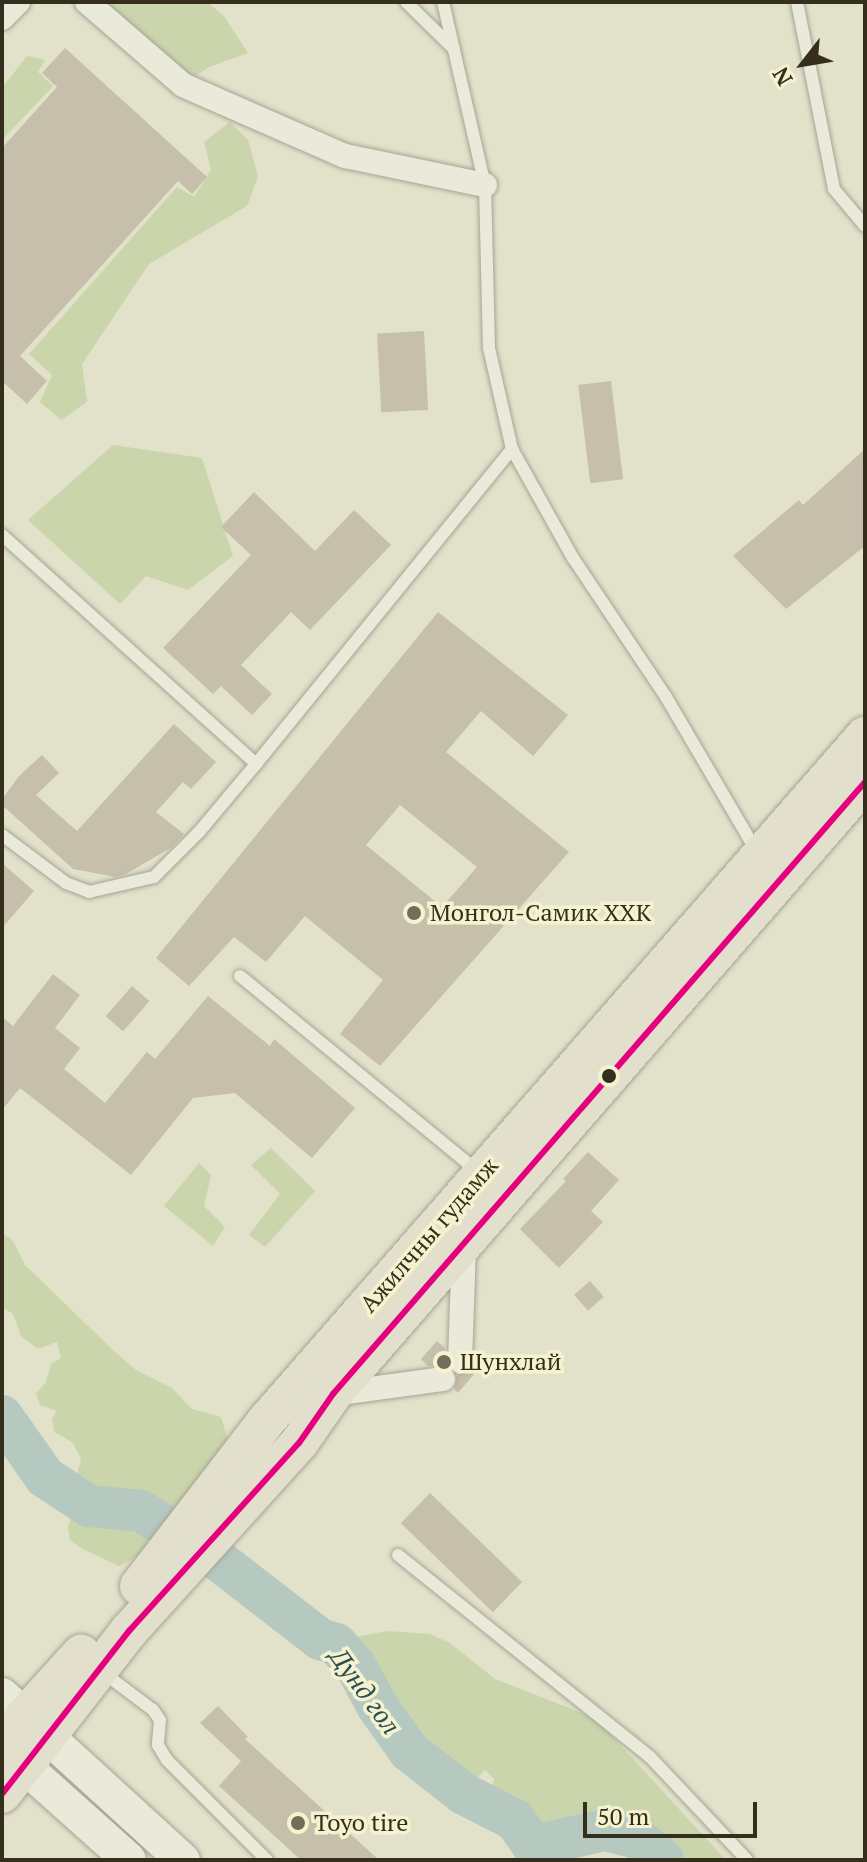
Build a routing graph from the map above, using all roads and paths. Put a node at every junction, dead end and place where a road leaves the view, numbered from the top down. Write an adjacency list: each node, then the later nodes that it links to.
1 (18, 2): 6 (street)
2 (87, 2): 8 (street)
3 (406, 2): 7 (lane)
4 (443, 2): 7 (lane)
5 (797, 2): 9 (lane)
6 (2, 18)
7 (456, 51): 8 (lane)
8 (485, 185): 10 (lane)
9 (865, 226)
10 (512, 449): 13 (lane); 16 (lane)
11 (2, 535): 13 (lane)
12 (865, 736): 16 (main road, Ажилчны гудамж)
13 (256, 764): 15 (lane)
14 (865, 782): 19 (main road, Ажилчны гудамж)
15 (2, 835)
16 (761, 858): 18 (main road, Ажилчны гудамж)
17 (240, 976): 18 (lane)
18 (482, 1175): 24 (main road, Ажилчны гудамж)
19 (464, 1242): 20 (street); 22 (main road, Ажилчны гудамж)
20 (460, 1361)
21 (443, 1379): 22 (street)
22 (333, 1394): 24 (main road, Ажилчны гудамж)
23 (398, 1555): 30 (lane)
24 (127, 1619): 25 (main road, Ажилчны гудамж); 26 (main road, Ажилчны гудамж)
25 (98, 1668): 26 (main road, Ажилчны гудамж); 29 (lane)
26 (15, 1742): 27 (street); 28 (street)
27 (129, 1860)
28 (183, 1860)
29 (267, 1860)
30 (747, 1860)

